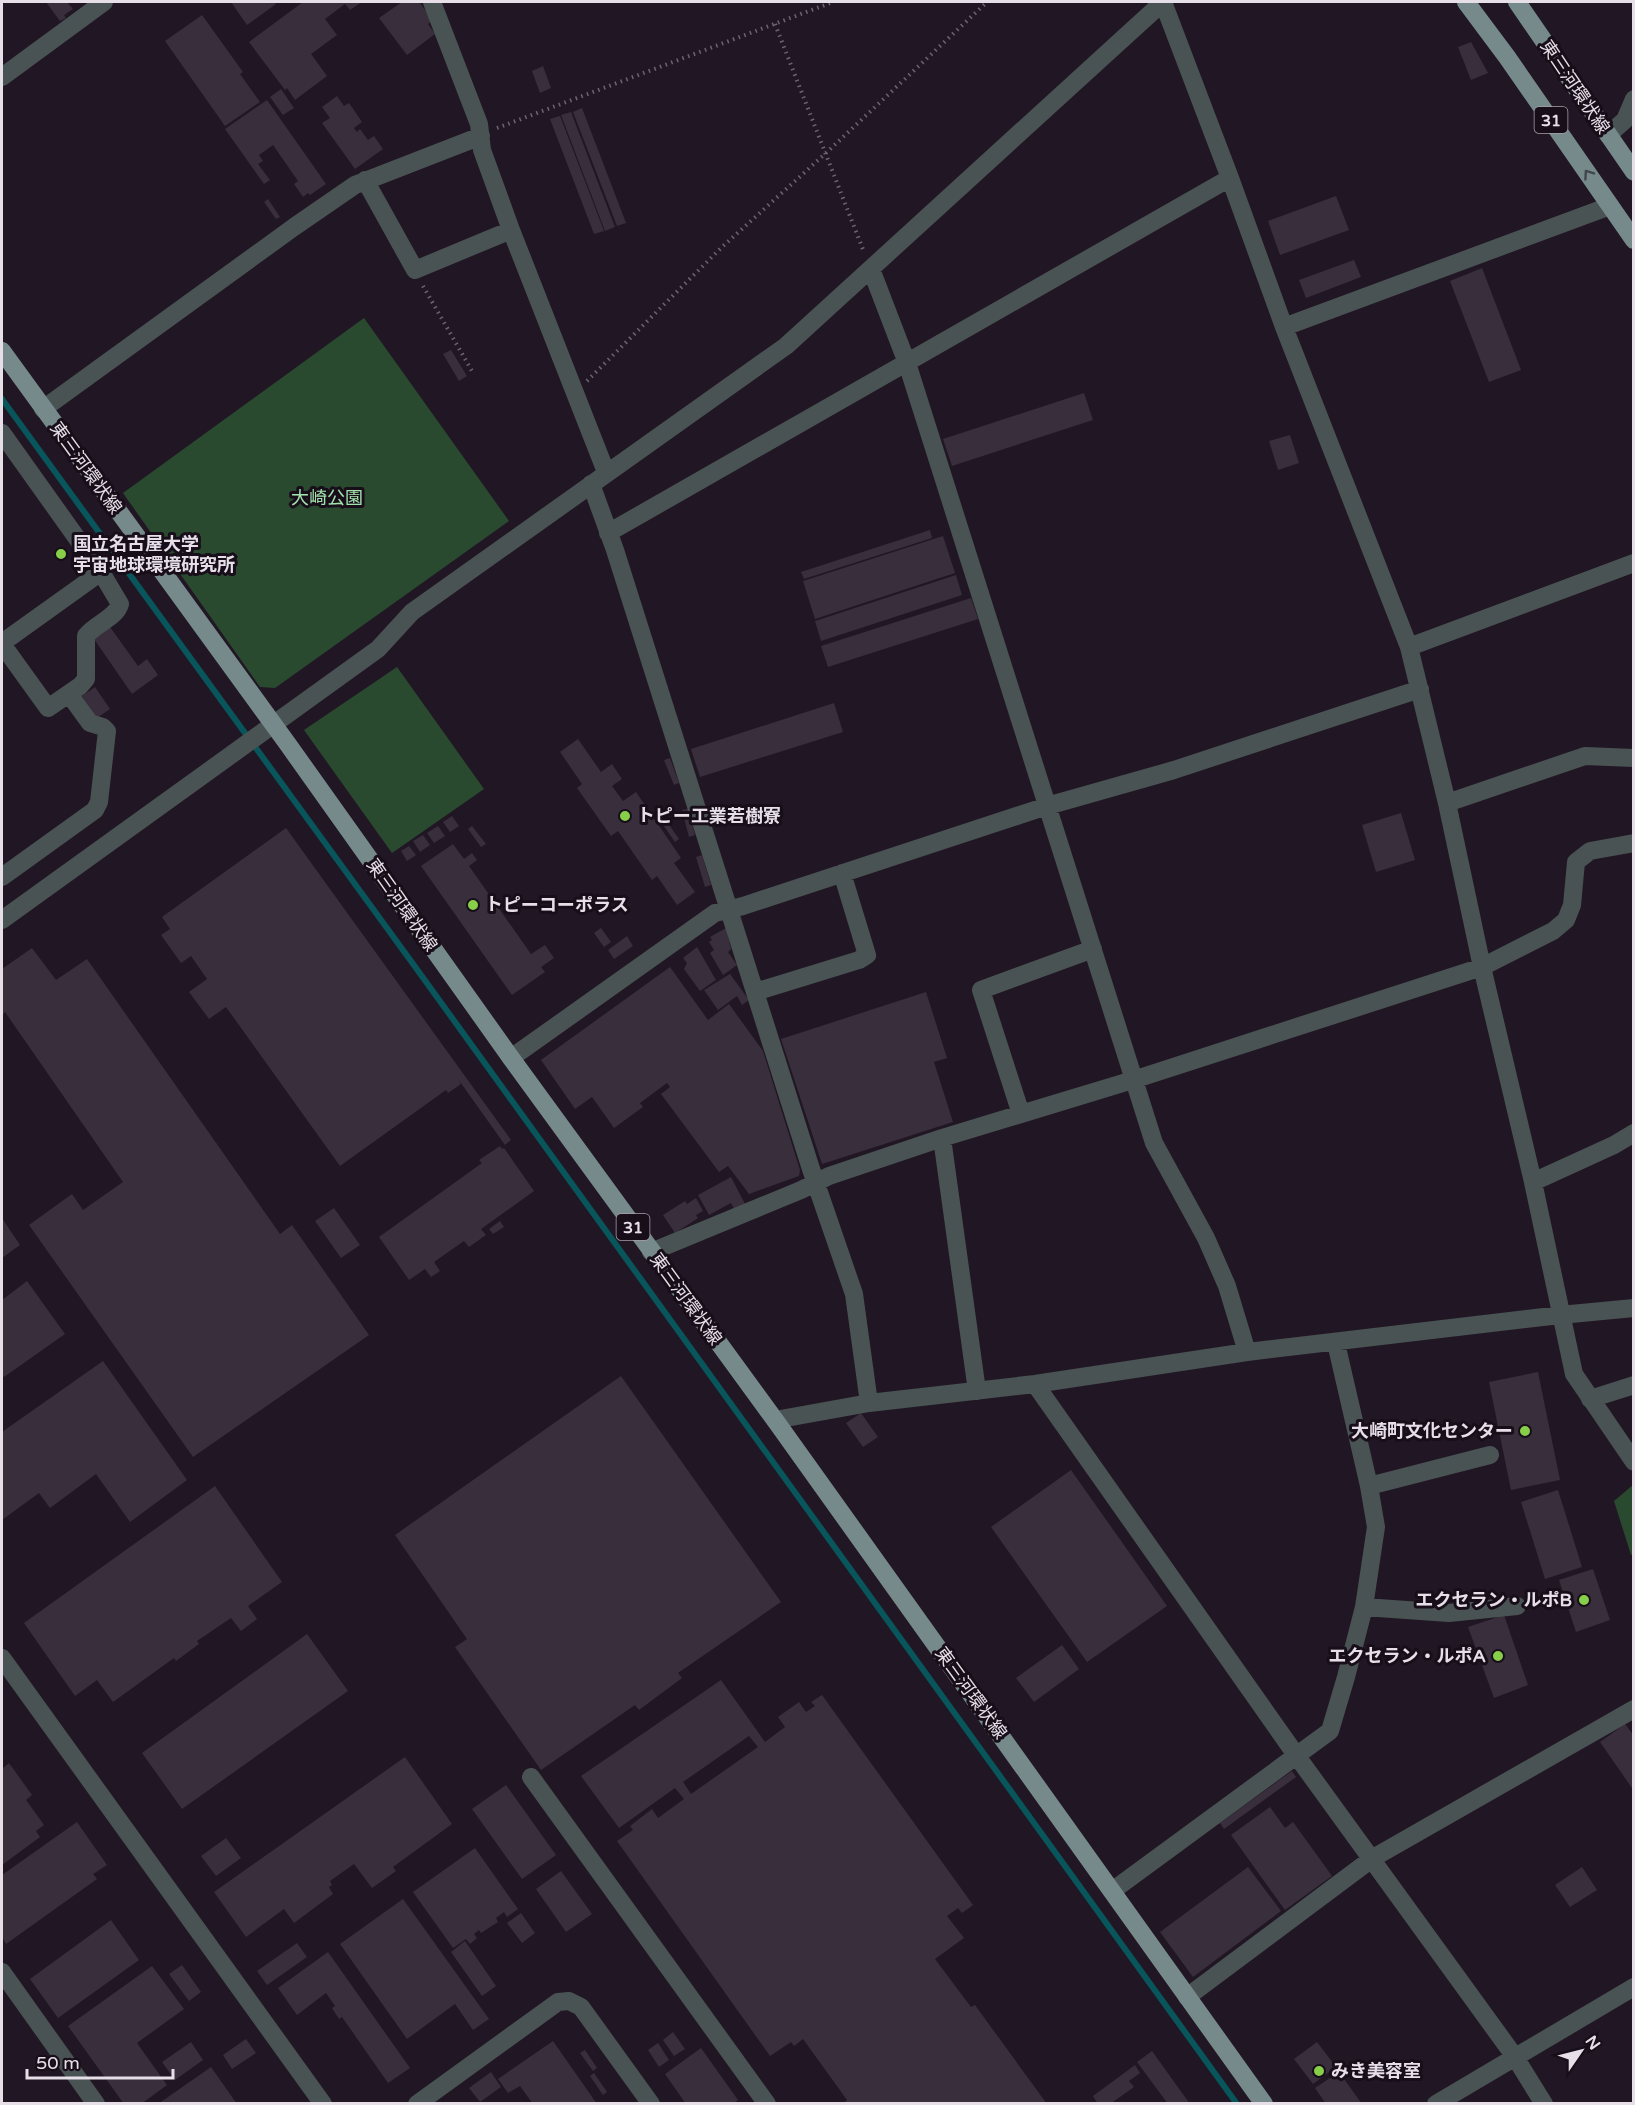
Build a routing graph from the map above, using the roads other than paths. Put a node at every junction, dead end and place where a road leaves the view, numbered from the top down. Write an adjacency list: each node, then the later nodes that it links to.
1 (104, 2): 6 (street)
2 (432, 2): 9 (street)
3 (1163, 2): 11 (street); 16 (street)
4 (1466, 2): 13 (main road, 31, one-way to 4)
5 (1517, 2): 8 (main road, 東三河環状線 / 31)
6 (2, 77)
7 (1634, 99): 8 (street)
8 (1608, 135): 10 (main road, 東三河環状線 / 31)
9 (481, 136): 12 (street); 14 (street)
10 (1634, 172)
11 (1230, 178): 17 (street); 19 (street)
12 (365, 180): 14 (street); 20 (street)
13 (1610, 206): 15 (main road, 31); 17 (street)
14 (511, 231): 22 (street)
15 (1634, 240)
16 (871, 269): 19 (street); 22 (street)
17 (1284, 327): 28 (street)
18 (3, 357): 20 (main road, 東三河環状線 / 31)
19 (907, 363): 24 (street); 34 (street)
20 (43, 409): 31 (main road, 東三河環状線 / 31)
21 (2, 433): 26 (street)
22 (606, 472): 23 (street)
23 (591, 484): 24 (street); 31 (street)
24 (608, 533): 38 (street)
25 (1634, 563): 28 (street)
26 (101, 572): 27 (street); 30 (street)
27 (2, 643): 30 (street)
28 (1409, 647): 29 (street)
29 (1420, 689): 33 (street); 34 (street)
30 (69, 694): 37 (street)
31 (273, 724): 39 (street); 43 (main road, 東三河環状線 / 31)
32 (1634, 758): 33 (street)
33 (1447, 803): 41 (street)
34 (1047, 806): 36 (street); 40 (street)
35 (1634, 843): 41 (street)
36 (842, 873): 38 (street); 42 (street)
37 (2, 877)
38 (729, 909): 42 (street); 43 (street)
39 (2, 920)
40 (1093, 949): 44 (street); 45 (street)
41 (1482, 967): 44 (street); 49 (street)
42 (755, 992): 48 (street)
43 (511, 1058): 50 (main road, 東三河環状線 / 31)
44 (1133, 1080): 45 (street); 54 (street)
45 (1021, 1114): 47 (street)
46 (1634, 1133): 49 (street)
47 (942, 1138): 48 (street); 57 (street)
48 (816, 1182): 50 (street); 59 (street)
49 (1533, 1182): 52 (street)
50 (651, 1252): 60 (main road, 東三河環状線 / 31)
51 (1634, 1308): 52 (street)
52 (1560, 1315): 53 (street); 58 (street)
53 (1336, 1343): 54 (street); 63 (street)
54 (1247, 1352): 55 (street)
55 (1035, 1384): 57 (street); 68 (street)
56 (1634, 1385): 58 (street)
57 (977, 1391): 59 (street)
58 (1590, 1399): 62 (street)
59 (869, 1403): 60 (street)
60 (775, 1420): 71 (main road, 東三河環状線 / 31)
61 (1490, 1455): 63 (street)
62 (1634, 1462)
63 (1369, 1486): 65 (street)
64 (1516, 1606): 65 (street)
65 (1364, 1607): 68 (street)
66 (2, 1658): 77 (street)
67 (1634, 1709): 70 (street)
68 (1296, 1755): 70 (street); 71 (street)
69 (531, 1777): 80 (street)
70 (1373, 1858): 74 (street); 75 (street)
71 (1112, 1891): 74 (main road, 東三河環状線 / 31)
72 (2, 1972): 76 (street)
73 (1634, 1987): 75 (street)
74 (1187, 1997): 81 (main road, 東三河環状線 / 31)
75 (1515, 2057): 82 (street); 83 (street)
76 (96, 2103)
77 (323, 2103)
78 (417, 2103): 79 (street)
79 (651, 2103)
80 (767, 2103)
81 (1264, 2103)
82 (1436, 2103)
83 (1544, 2103)

